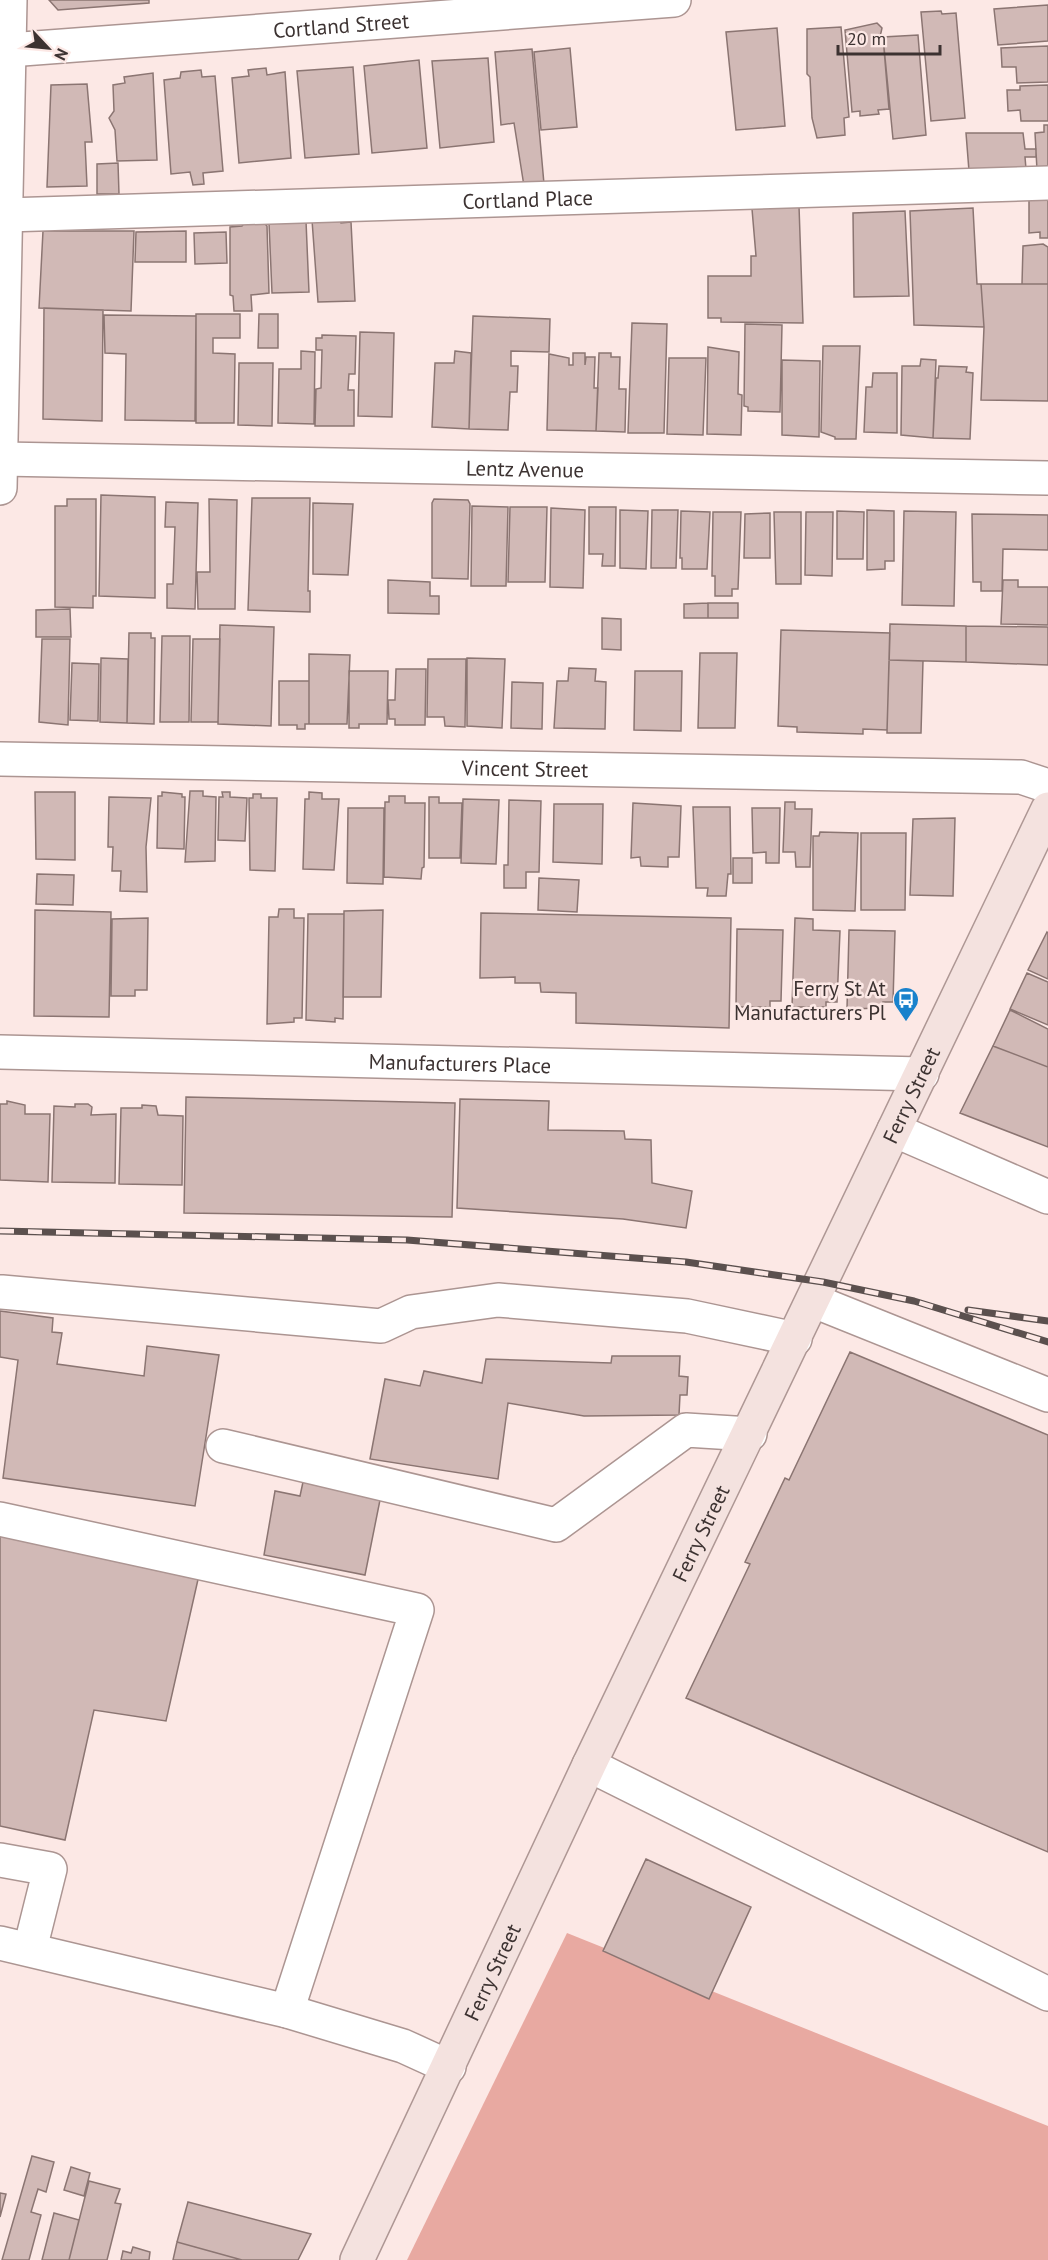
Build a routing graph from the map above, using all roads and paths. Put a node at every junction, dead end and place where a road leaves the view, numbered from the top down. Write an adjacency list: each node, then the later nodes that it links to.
1 (10, 0): 3 (street)
2 (674, 0): 3 (street, Cortland Street)
3 (9, 50): 5 (street)
4 (1048, 183): 5 (street, Cortland Place)
5 (6, 215): 6 (street)
6 (1, 459): 7 (street, Lentz Avenue); 8 (street)
7 (1048, 478)
8 (0, 488)
9 (0, 759): 10 (street, Vincent Street)
10 (1048, 786)
11 (1048, 809): 13 (main road, Ferry Street)
12 (0, 1052): 13 (street, Manufacturers Place)
13 (922, 1074): 14 (main road, Ferry Street)
14 (894, 1130): 15 (street); 17 (main road, Ferry Street)
15 (1048, 1197)
16 (2, 1292): 18 (street)
17 (814, 1301): 18 (main road, Ferry Street); 19 (street)
18 (795, 1339): 20 (main road, Ferry Street)
19 (1048, 1395)
20 (750, 1434): 21 (street); 23 (main road, Ferry Street)
21 (223, 1446)
22 (0, 1518): 27 (street)
23 (590, 1765): 26 (street); 28 (main road, Ferry Street)
24 (0, 1860): 25 (street)
25 (15, 1946): 27 (street)
26 (1048, 1994)
27 (287, 2011): 28 (street)
28 (449, 2067): 29 (main road, Ferry Street)
29 (357, 2260)

